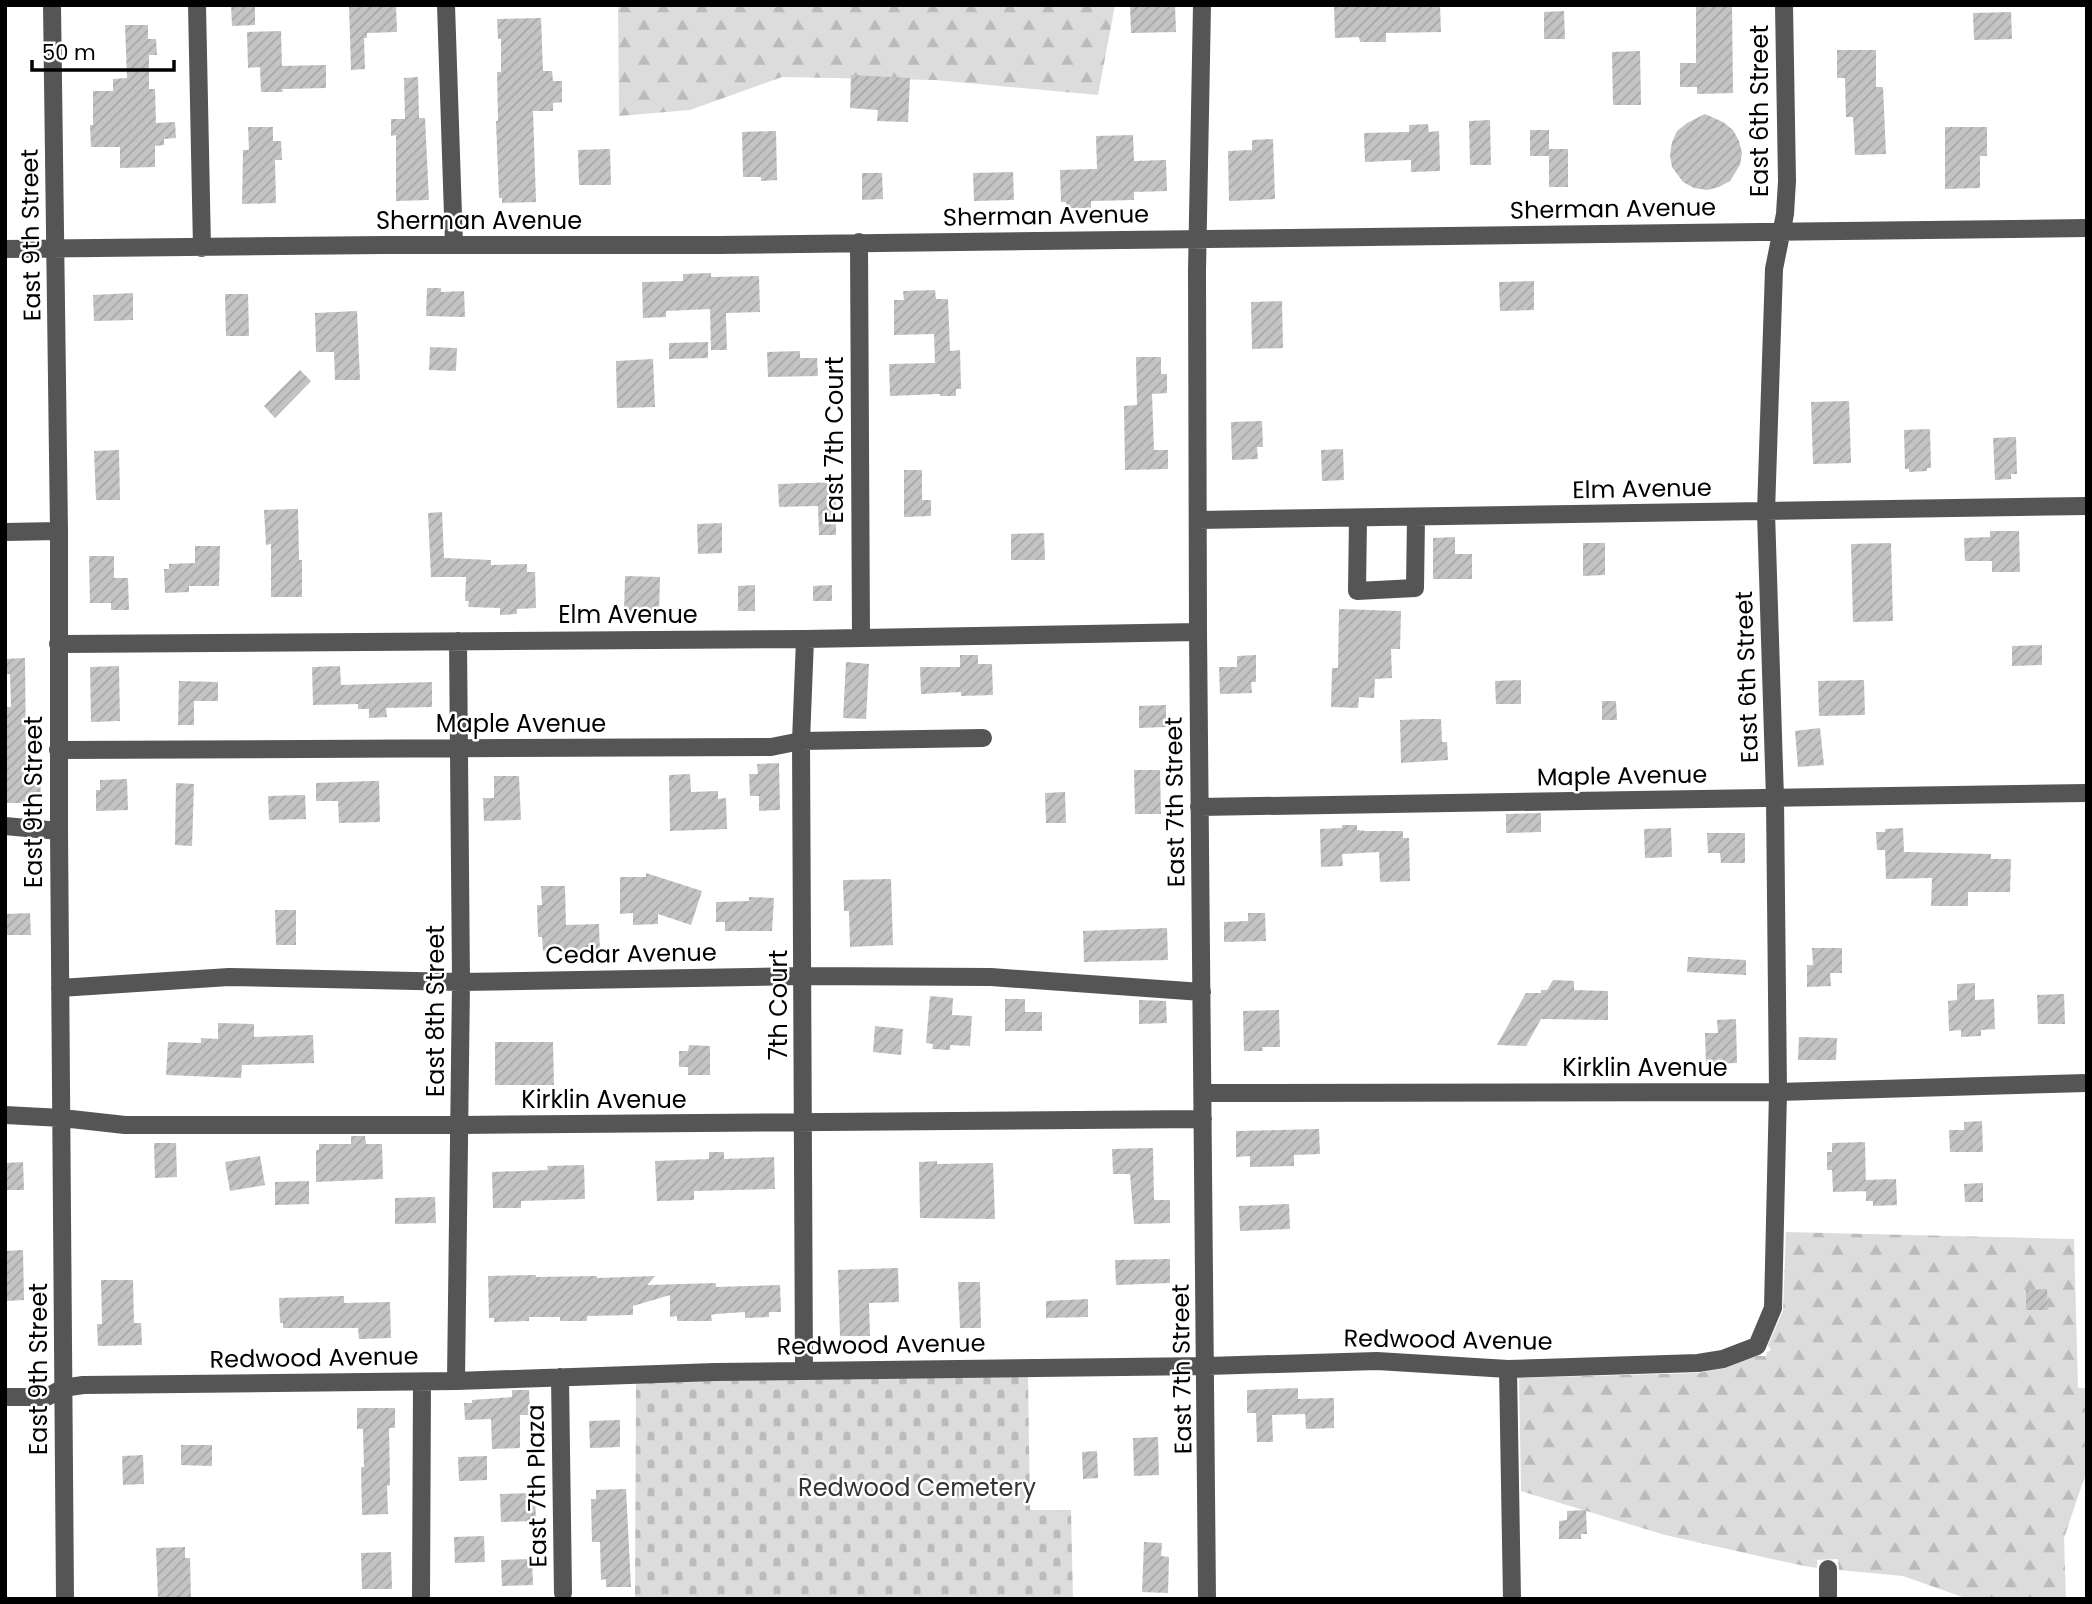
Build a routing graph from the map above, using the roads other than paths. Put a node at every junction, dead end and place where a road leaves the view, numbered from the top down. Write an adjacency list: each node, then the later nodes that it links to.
1 (52, 5): 13 (street, East 9th Street)
2 (197, 5): 11 (street)
3 (446, 5): 10 (street)
4 (1202, 5): 8 (street, East 7th Street)
5 (1784, 5): 7 (street, East 6th Street)
6 (2087, 228): 7 (street, Sherman Avenue)
7 (1781, 232): 8 (street, Sherman Avenue); 15 (street, East 6th Street)
8 (1198, 239): 9 (street, Sherman Avenue); 18 (street, East 7th Street)
9 (859, 242): 10 (street, Sherman Avenue); 22 (street, East 7th Court)
10 (454, 245): 11 (street, Sherman Avenue)
11 (201, 248): 13 (street, Sherman Avenue)
12 (5, 249): 13 (street, Sherman Avenue)
13 (55, 249): 19 (street, East 9th Street)
14 (2087, 506): 15 (street, Elm Avenue)
15 (1766, 512): 16 (street, Elm Avenue); 31 (street, East 6th Street)
16 (1416, 517): 17 (street, Elm Avenue); 17 (street)
17 (1358, 518): 18 (street, Elm Avenue)
18 (1198, 520): 21 (street, East 7th Street)
19 (59, 531): 20 (street); 25 (street, East 9th Street)
20 (5, 532)
21 (1198, 632): 22 (street, Elm Avenue); 32 (street, East 7th Street)
22 (861, 638): 23 (street, Elm Avenue)
23 (805, 639): 24 (street, Elm Avenue); 27 (street, 7th Court)
24 (458, 641): 25 (street, Elm Avenue); 28 (street, East 8th Street)
25 (58, 643): 29 (street, East 9th Street)
26 (983, 738): 27 (street, Maple Avenue)
27 (801, 741): 28 (street, Maple Avenue); 35 (street, 7th Court)
28 (460, 749): 29 (street, Maple Avenue); 36 (street, East 8th Street)
29 (58, 750): 34 (street, East 9th Street)
30 (2087, 793): 31 (street, Maple Avenue)
31 (1775, 799): 32 (street, Maple Avenue); 40 (street, East 6th Street)
32 (1199, 807): 38 (street, East 7th Street)
33 (5, 826): 34 (street)
34 (59, 831): 37 (street, East 9th Street)
35 (804, 976): 36 (street, Cedar Avenue); 38 (street, Cedar Avenue); 45 (street, 7th Court)
36 (461, 982): 37 (street, Cedar Avenue); 46 (street, East 8th Street)
37 (60, 988): 43 (street, East 9th Street)
38 (1202, 992): 41 (street, East 7th Street)
39 (2087, 1083): 40 (street, Kirklin Avenue)
40 (1779, 1092): 41 (street, Kirklin Avenue); 47 (street, East 6th Street)
41 (1203, 1093): 44 (street, East 7th Street)
42 (5, 1115): 43 (street, Kirklin Avenue)
43 (62, 1118): 46 (street, Kirklin Avenue); 54 (street, East 9th Street)
44 (1203, 1119): 45 (street, Kirklin Avenue); 48 (street, East 7th Street)
45 (804, 1123): 46 (street, Kirklin Avenue); 50 (street, 7th Court)
46 (460, 1125): 52 (street, East 8th Street)
47 (1756, 1346): 49 (street, Redwood Avenue)
48 (1207, 1366): 49 (street, Redwood Avenue); 50 (street, Redwood Avenue); 60 (street, East 7th Street)
49 (1508, 1369): 61 (street)
50 (804, 1371): 51 (street, Redwood Avenue)
51 (560, 1377): 52 (street, Redwood Avenue); 57 (street, East 7th Plaza)
52 (456, 1381): 53 (street, Redwood Avenue)
53 (422, 1382): 54 (street, Redwood Avenue); 59 (street)
54 (63, 1388): 55 (street, Redwood Avenue); 58 (street, East 9th Street)
55 (5, 1397)
56 (1828, 1569): 62 (street)
57 (563, 1593)
58 (65, 1599)
59 (421, 1599)
60 (1208, 1599)
61 (1512, 1599)
62 (1828, 1599)

